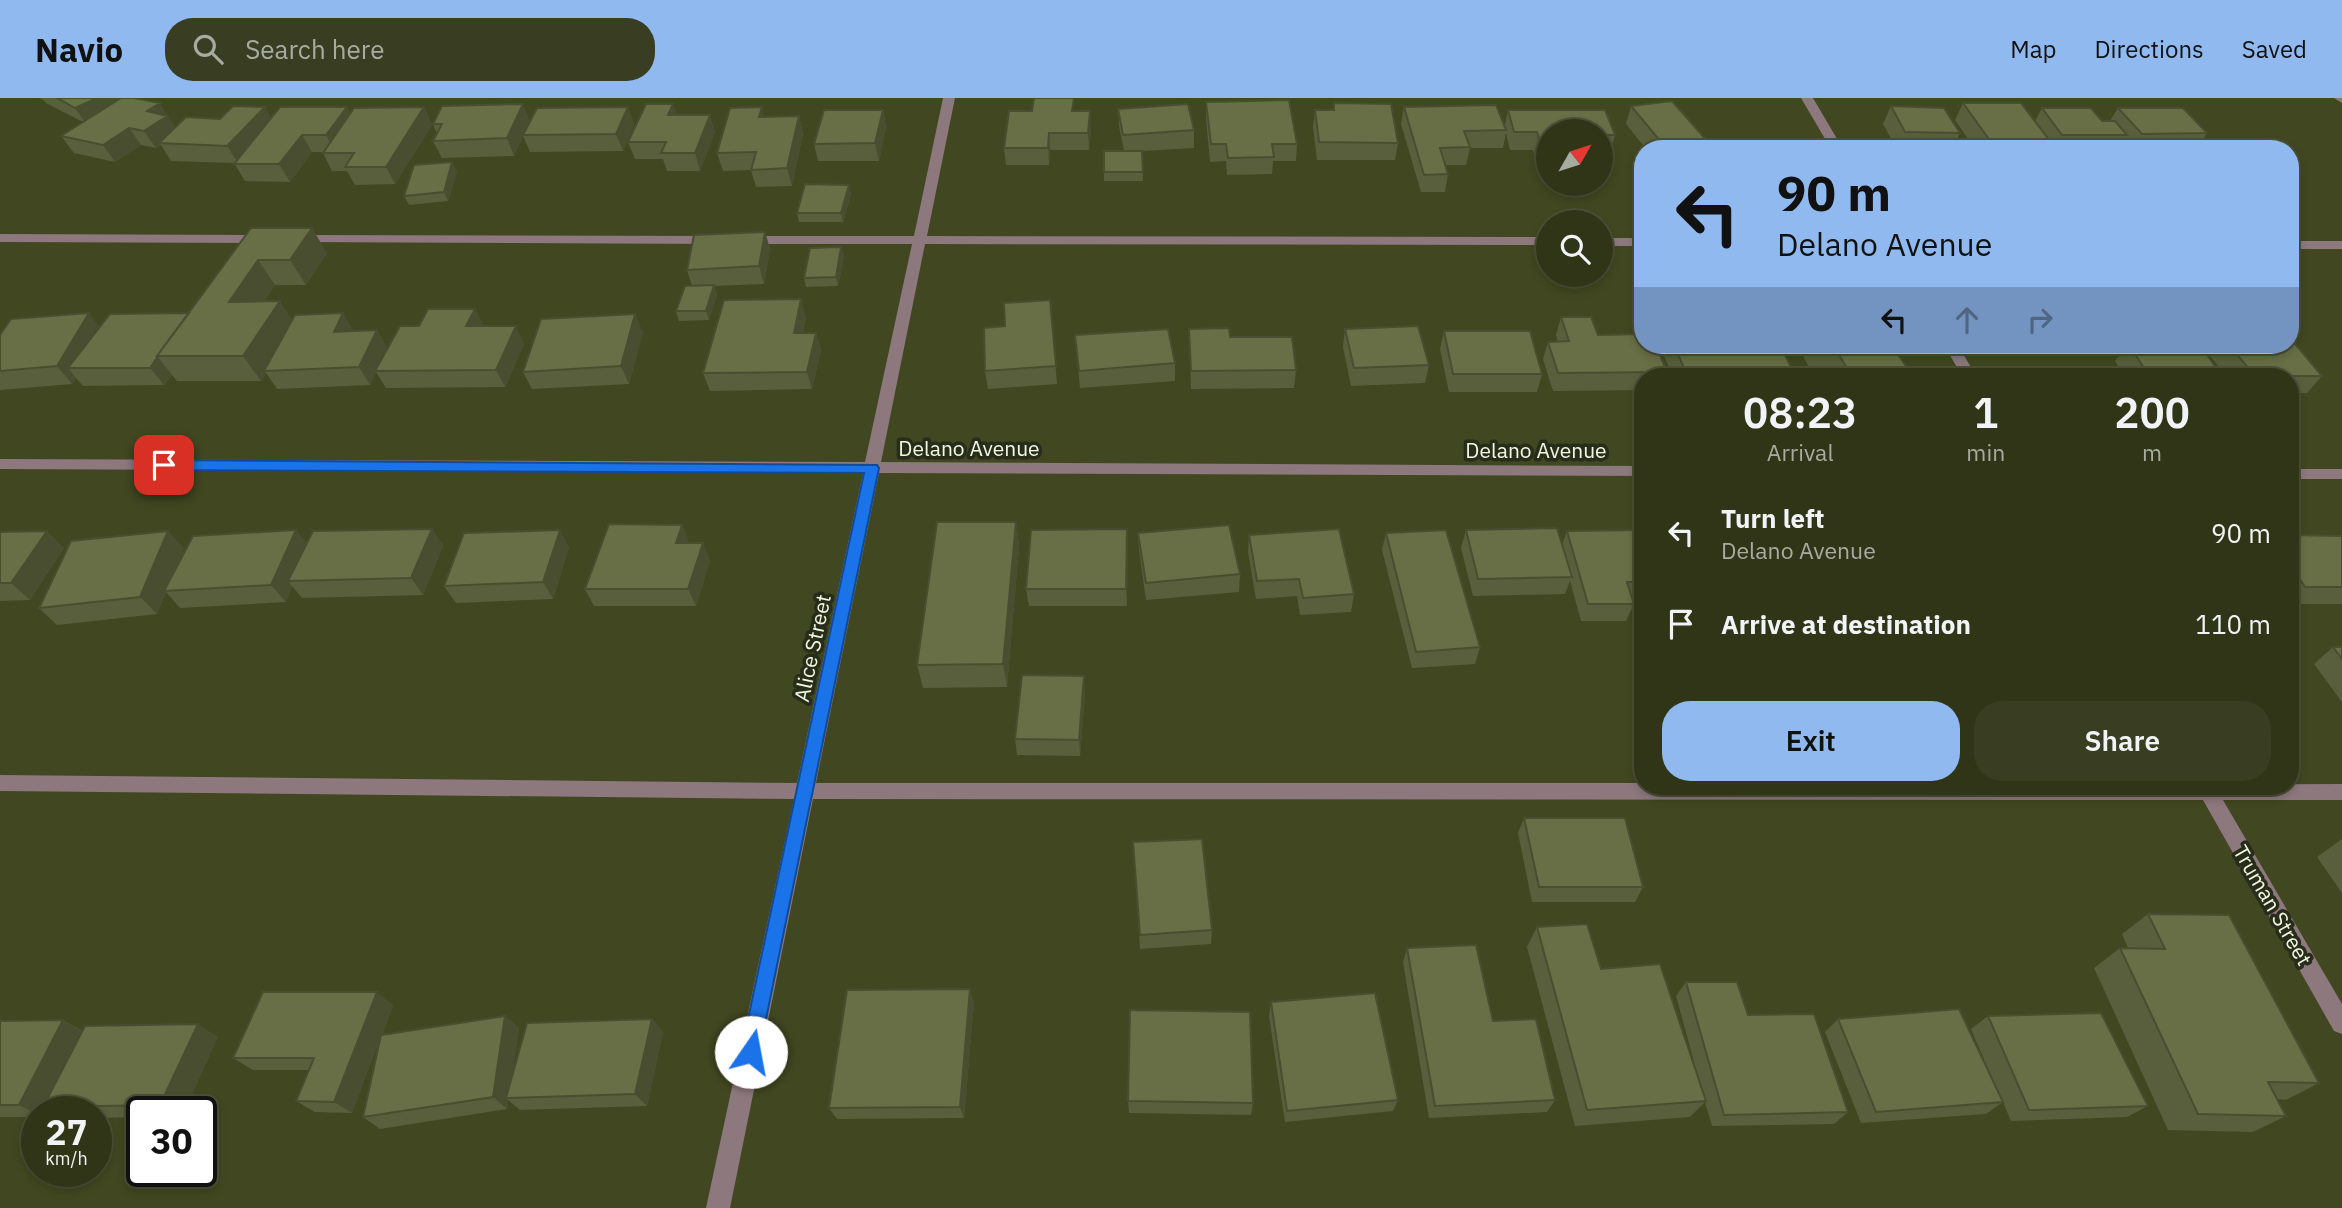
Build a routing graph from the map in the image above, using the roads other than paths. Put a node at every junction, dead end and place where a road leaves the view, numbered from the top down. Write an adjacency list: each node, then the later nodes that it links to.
1 (949, 98): 5 (street, Alice Street)
2 (1807, 98): 3 (street)
3 (1832, 140)
4 (0, 238): 5 (street)
5 (920, 240): 6 (street); 12 (street, Alice Street)
6 (1536, 242)
7 (1613, 242): 8 (street)
8 (1634, 242)
9 (2299, 245): 10 (street)
10 (2342, 245)
11 (0, 464): 12 (street, Delano Avenue)
12 (872, 468): 13 (street, Delano Avenue); 18 (street, Alice Street)
13 (1634, 471)
14 (2299, 474): 15 (street)
15 (2342, 474)
16 (0, 783): 18 (street)
17 (1634, 790): 18 (street)
18 (805, 791): 23 (street, Alice Street)
19 (2299, 791): 20 (street)
20 (2342, 792)
21 (2210, 795): 22 (street, Truman Street)
22 (2342, 1024)
23 (718, 1208)

